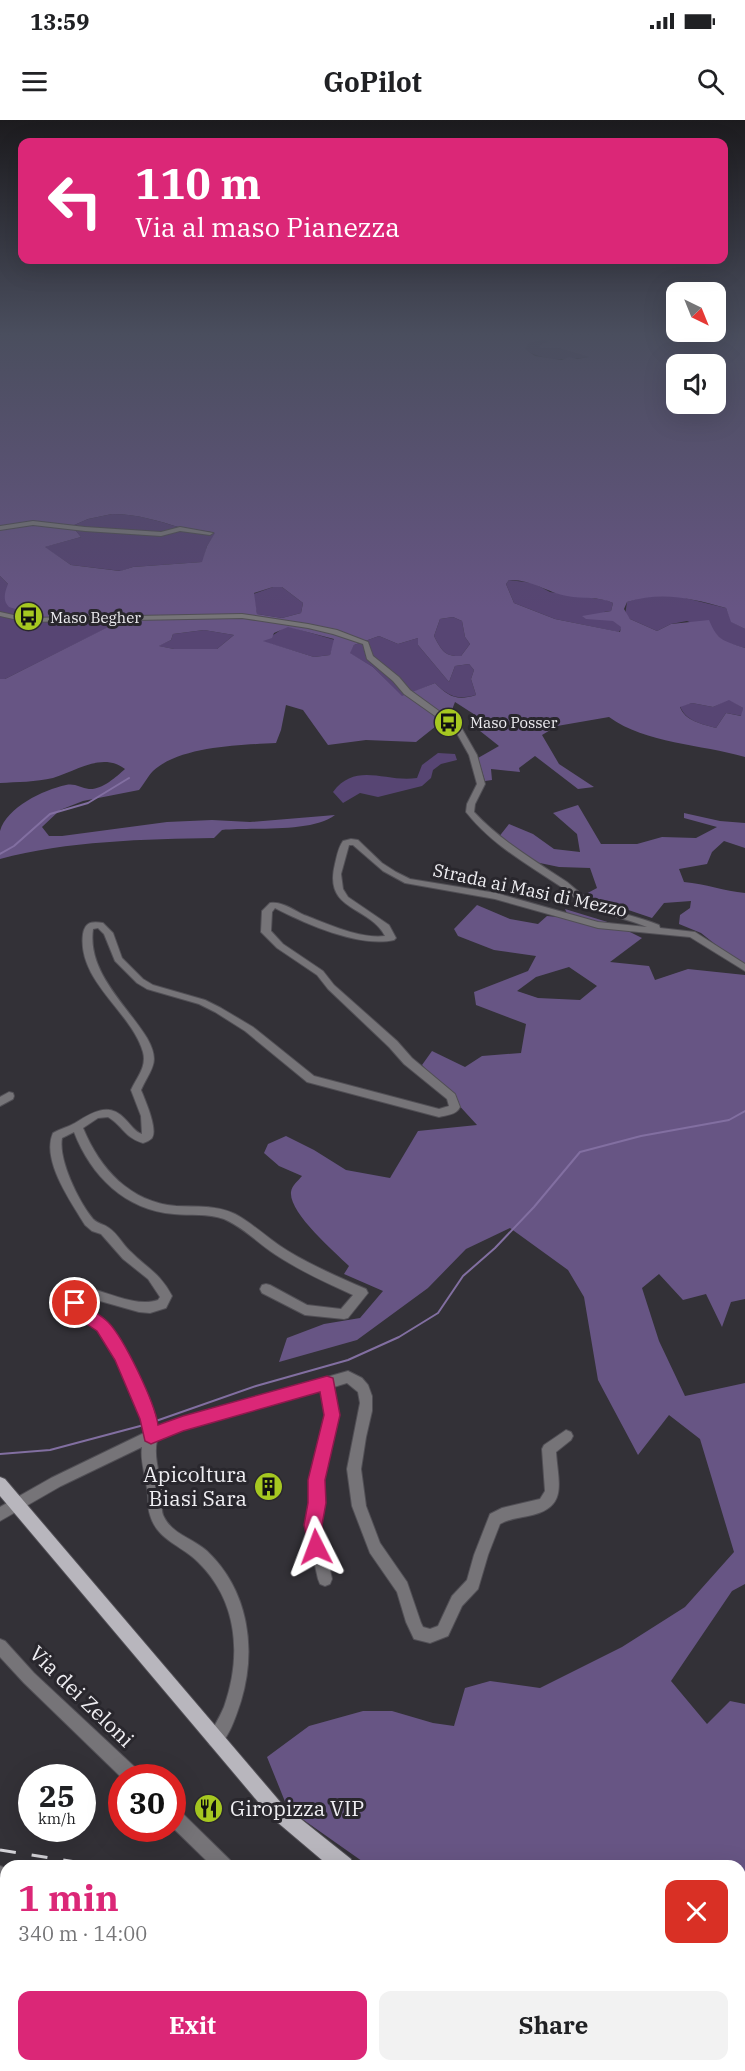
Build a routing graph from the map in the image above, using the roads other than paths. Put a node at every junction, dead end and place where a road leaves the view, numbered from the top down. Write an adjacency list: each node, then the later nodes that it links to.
1 (0, 528): 2 (street)
2 (210, 534)
3 (0, 614): 4 (street)
4 (27, 620): 5 (street); 6 (street, Strada ai Masi di Mezzo)
5 (0, 623)
6 (659, 929): 7 (street); 8 (street, Strada ai Masi di Mezzo)
7 (745, 968)
8 (77, 1126): 9 (street); 11 (street, Strada ai Masi di Mezzo)
9 (266, 1289)
10 (327, 1383): 11 (street); 12 (street); 16 (street)
11 (150, 1428): 14 (street); 18 (street)
12 (566, 1436)
13 (0, 1484): 14 (main road)
14 (17, 1505): 15 (street); 18 (main road)
15 (0, 1514)
16 (325, 1579)
17 (0, 1646): 19 (street, Via dei Zeloni)
18 (215, 1740): 22 (main road)
19 (119, 1764)
20 (186, 1829): 21 (street)
21 (218, 1860)
22 (337, 1860)

